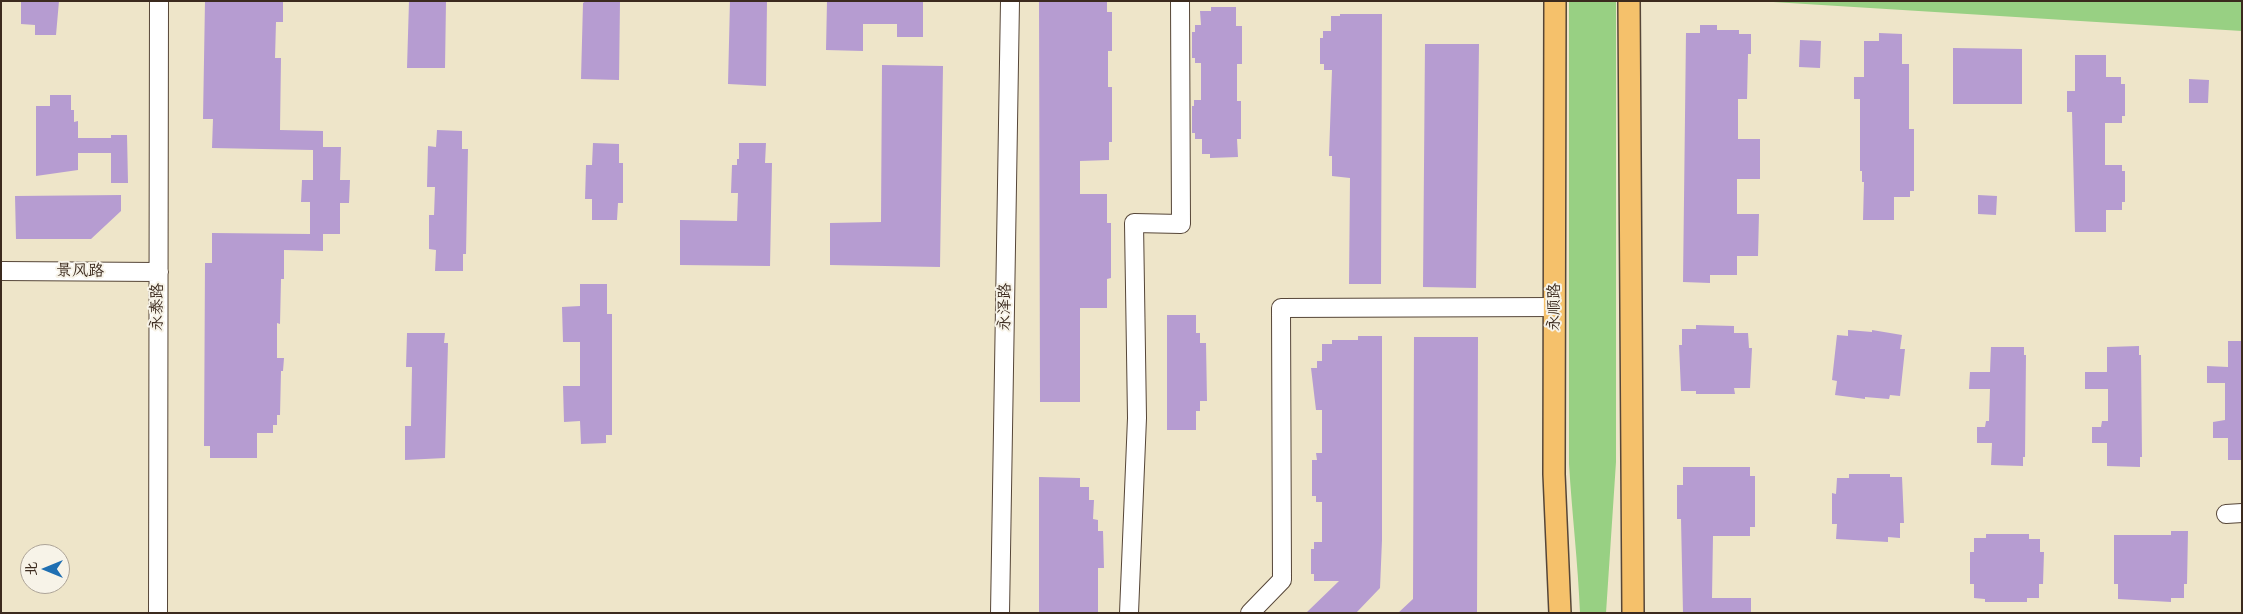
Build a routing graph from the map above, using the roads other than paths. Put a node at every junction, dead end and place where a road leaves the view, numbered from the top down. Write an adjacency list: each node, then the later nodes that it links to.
1 (159, 1): 7 (street, 永泰路)
2 (1010, 1): 10 (street, 永泽路)
3 (1180, 1): 11 (street)
4 (1555, 1): 8 (main road, 永顺路)
5 (1629, 1): 14 (main road)
6 (1, 270): 7 (street, 景风路)
7 (158, 272): 9 (street, 永泰路)
8 (1555, 307): 12 (street); 13 (main road, 永顺路)
9 (158, 613)
10 (1000, 613)
11 (1130, 613)
12 (1250, 613)
13 (1560, 613)
14 (1633, 613)

